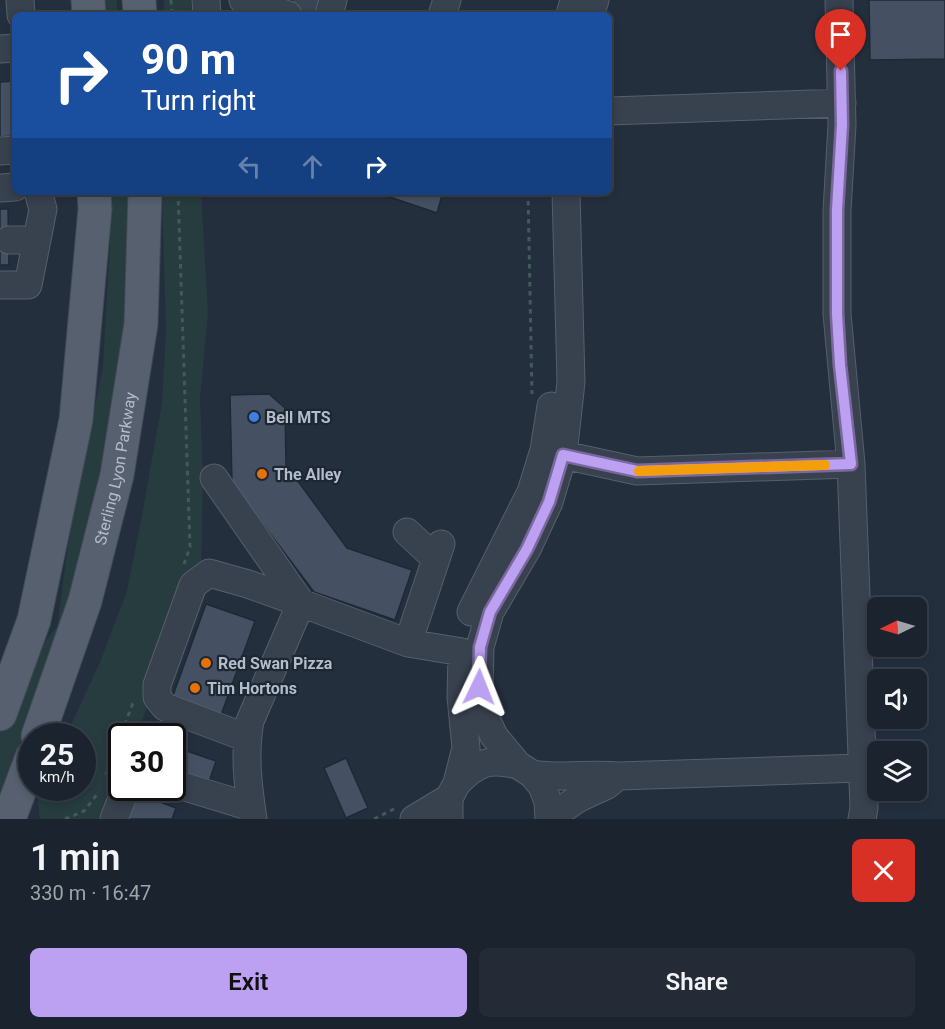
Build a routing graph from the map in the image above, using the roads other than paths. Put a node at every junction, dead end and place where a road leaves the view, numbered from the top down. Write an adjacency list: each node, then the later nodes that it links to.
1 (838, 0): 4 (street)
2 (249, 1): 3 (street)
3 (280, 12)
4 (842, 103): 5 (street); 15 (street)
5 (612, 111)
6 (39, 195): 12 (street)
7 (94, 195): 21 (main road)
8 (145, 195): 23 (main road, Sterling Lyon Parkway)
9 (548, 195): 14 (street)
10 (566, 195): 14 (street)
11 (9, 240): 12 (street)
12 (37, 240): 13 (street)
13 (0, 285)
14 (554, 453): 15 (street); 20 (street); 26 (street)
15 (851, 464): 25 (street)
16 (214, 478): 18 (street)
17 (407, 532): 19 (street)
18 (301, 603): 19 (street); 24 (street); 24 (street)
19 (408, 643): 20 (street)
20 (462, 652): 29 (street)
21 (6, 691): 22 (main road)
22 (0, 714)
23 (43, 723)
24 (247, 738): 32 (street)
25 (861, 768): 27 (street); 35 (street)
26 (525, 769): 27 (street); 29 (street); 33 (street)
27 (618, 776): 33 (street)
28 (186, 788): 32 (street)
29 (452, 800): 31 (street)
30 (112, 801): 34 (street)
31 (408, 812)
32 (252, 813)
33 (549, 818)
34 (114, 819)
35 (862, 819)

